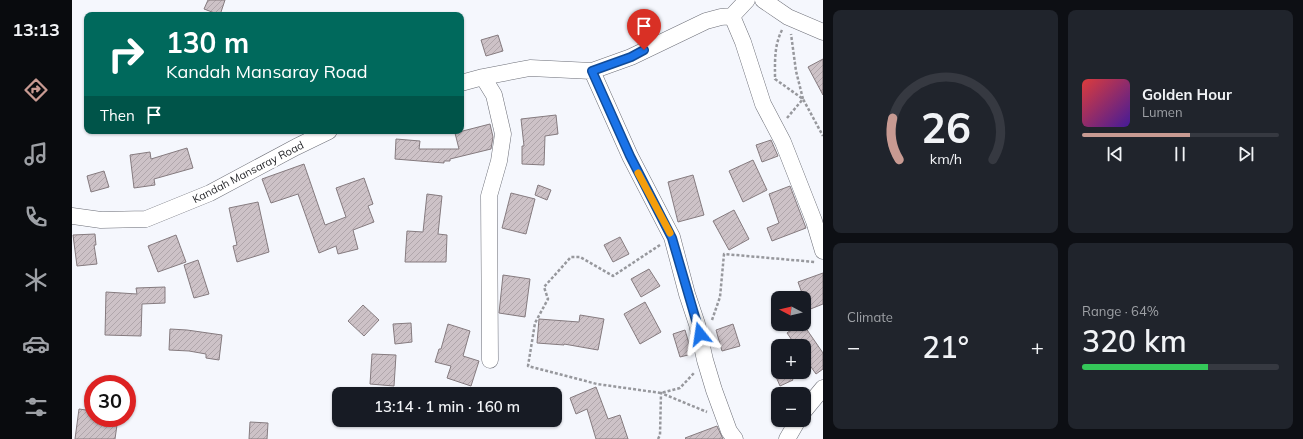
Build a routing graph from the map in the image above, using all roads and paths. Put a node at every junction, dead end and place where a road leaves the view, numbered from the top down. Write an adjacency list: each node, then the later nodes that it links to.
1 (747, 0): 3 (street)
2 (763, 0): 4 (street)
3 (732, 16): 6 (street); 10 (street)
4 (788, 17): 5 (street); 9 (path); 9 (path)
5 (823, 32)
6 (592, 71): 7 (street); 14 (street)
7 (483, 76): 8 (street); 17 (street)
8 (464, 82)
9 (803, 99): 10 (path); 12 (path)
10 (777, 130): 15 (street)
11 (323, 134): 13 (street, Kandah Mansaray Road)
12 (823, 136)
13 (72, 216)
14 (672, 238): 16 (street); 20 (path)
15 (819, 257): 16 (path)
16 (697, 324): 18 (street)
17 (490, 360)
18 (705, 360): 20 (path); 22 (street)
19 (823, 388): 21 (street)
20 (661, 393): 22 (path); 24 (path)
21 (811, 403)
22 (726, 420): 25 (street)
23 (794, 427): 26 (street)
24 (658, 439)
25 (735, 439)
26 (786, 439)

